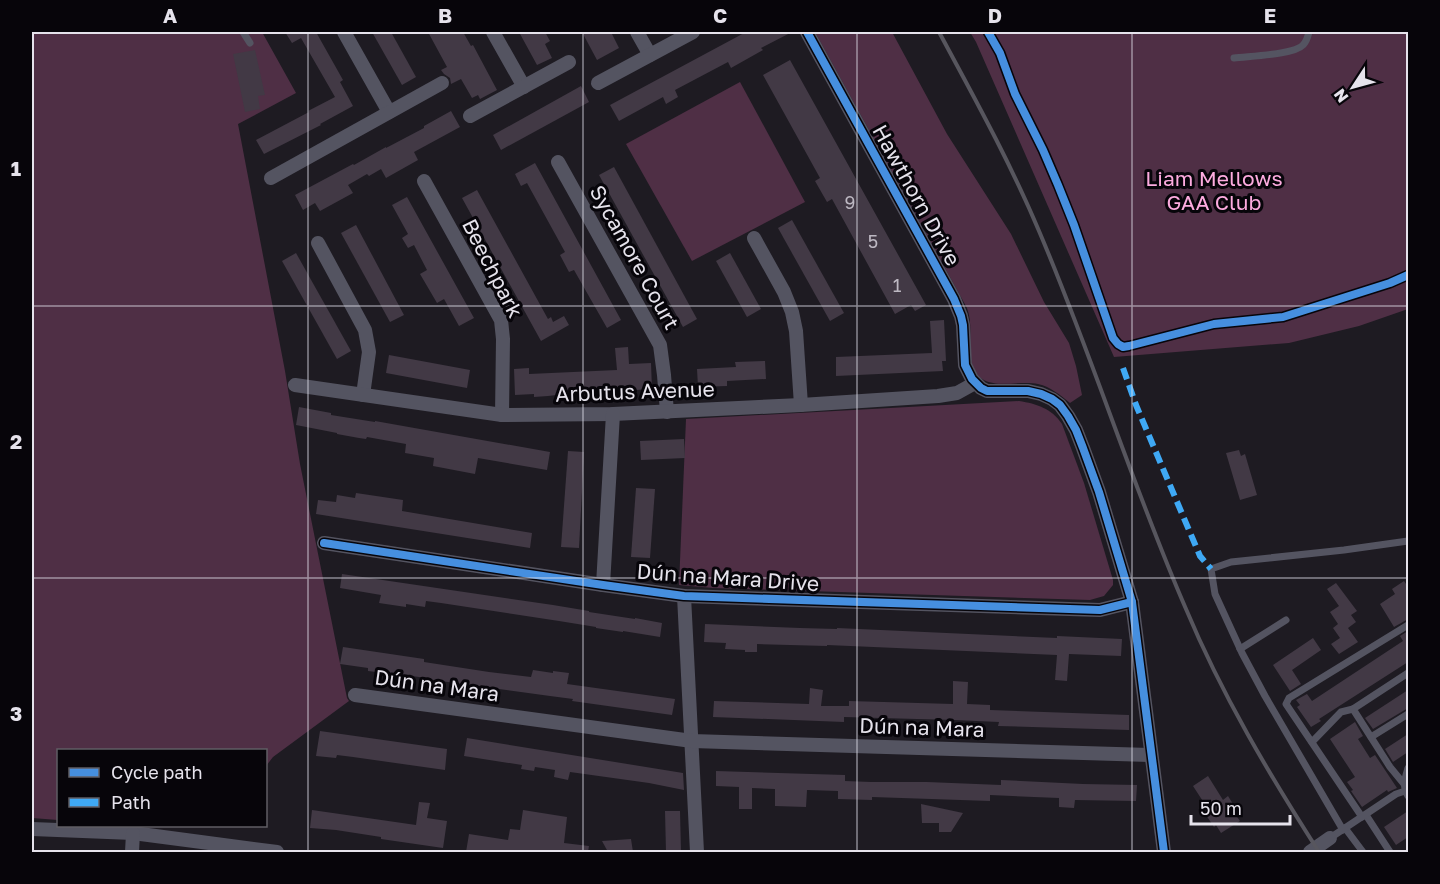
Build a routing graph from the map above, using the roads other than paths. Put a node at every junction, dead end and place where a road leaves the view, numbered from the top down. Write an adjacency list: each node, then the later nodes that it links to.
1 (243, 32): 8 (lane)
2 (344, 32): 15 (street)
3 (493, 32): 14 (street)
4 (637, 32): 9 (street)
5 (693, 32): 9 (street)
6 (807, 32): 22 (street, Hawthorn Drive)
7 (1309, 32): 11 (lane)
8 (250, 43)
9 (650, 55): 13 (street)
10 (566, 57): 14 (street)
11 (1234, 58)
12 (442, 83): 15 (street)
13 (598, 83)
14 (524, 87): 16 (street)
15 (389, 112): 18 (street)
16 (470, 116)
17 (558, 162): 26 (street, Sycamore Court)
18 (271, 178)
19 (424, 181): 28 (street, Beechpark)
20 (754, 238): 25 (street)
21 (318, 243): 24 (street)
22 (975, 383): 25 (street, Arbutus Avenue); 33 (street)
23 (295, 385): 24 (street, Arbutus Avenue)
24 (363, 395): 28 (street, Arbutus Avenue)
25 (801, 405): 26 (street, Arbutus Avenue)
26 (667, 412): 27 (street, Arbutus Avenue)
27 (613, 414): 28 (street, Arbutus Avenue); 31 (street)
28 (502, 415)
29 (1408, 541): 36 (lane)
30 (324, 543): 31 (street, Dún na Mara Drive)
31 (603, 585): 32 (street, Dún na Mara Drive)
32 (684, 596): 33 (street, Dún na Mara Drive); 42 (street)
33 (1132, 602): 44 (street)
34 (1286, 620): 36 (lane)
35 (1408, 625): 43 (lane)
36 (1240, 649): 49 (lane)
37 (1408, 673): 39 (lane)
38 (355, 695): 42 (street, Dún na Mara)
39 (1353, 708): 41 (lane); 43 (lane)
40 (1408, 714): 41 (lane)
41 (1371, 737): 46 (lane)
42 (692, 741): 44 (street, Dún na Mara); 54 (street)
43 (1312, 742): 47 (lane)
44 (1150, 755): 55 (street)
45 (1408, 768): 46 (lane)
46 (1406, 790): 47 (lane)
47 (1364, 816): 49 (lane); 58 (lane)
48 (32, 829): 50 (street)
49 (1344, 829): 51 (lane); 57 (lane)
50 (133, 833): 52 (street); 53 (street)
51 (1330, 838): 56 (street)
52 (132, 852)
53 (277, 852)
54 (697, 852)
55 (1164, 852)
56 (1310, 852)
57 (1363, 852)
58 (1390, 852)

